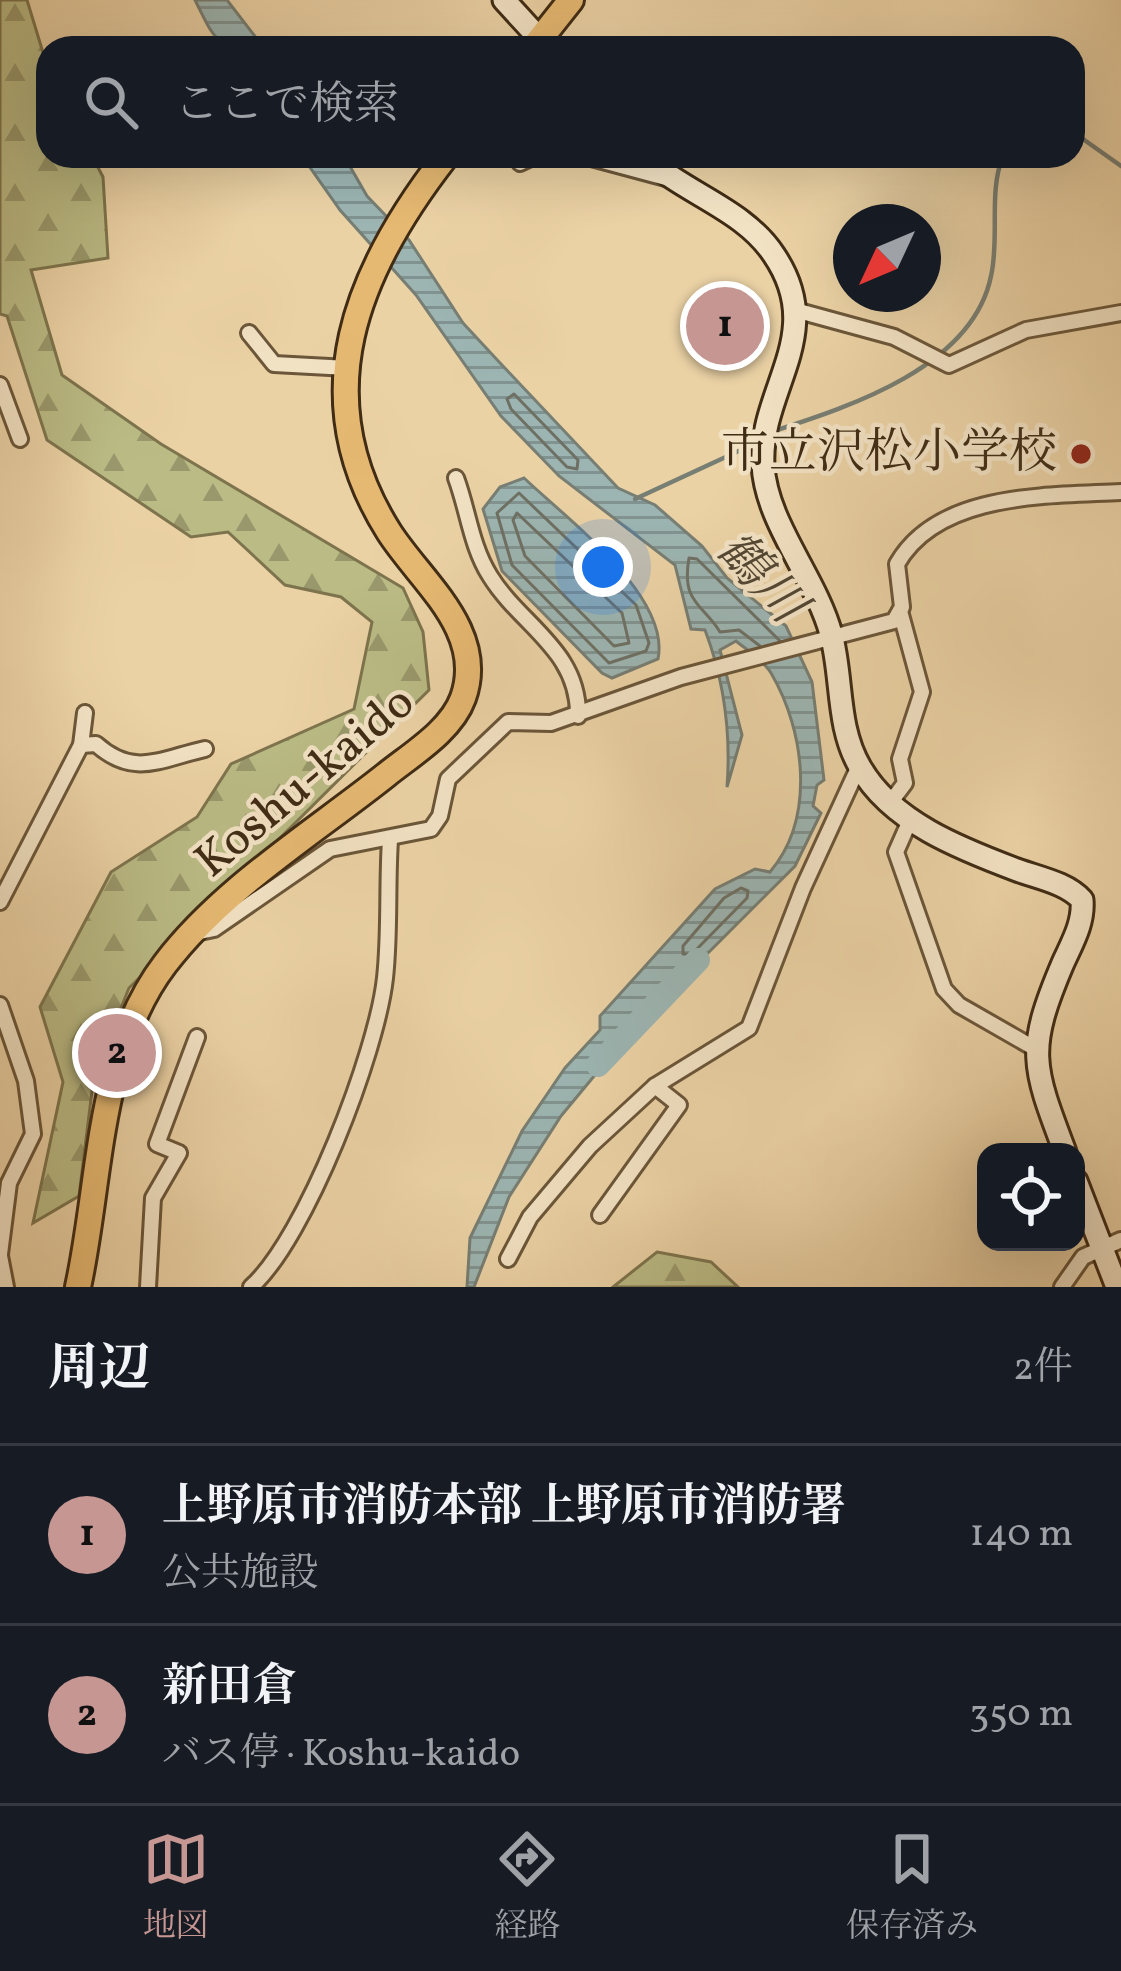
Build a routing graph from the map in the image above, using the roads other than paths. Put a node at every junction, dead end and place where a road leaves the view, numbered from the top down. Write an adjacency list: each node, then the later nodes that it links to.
1 (503, 0): 3 (street)
2 (571, 0): 4 (highway)
3 (533, 36)
4 (546, 36)
5 (438, 168): 12 (highway, Koshu-kaido)
6 (630, 168): 8 (street)
7 (658, 168): 8 (street)
8 (668, 178): 9 (street)
9 (795, 310): 10 (street); 18 (street)
10 (1121, 313)
11 (249, 333): 12 (street)
12 (348, 368): 28 (highway, Koshu-kaido)
13 (0, 385): 14 (street)
14 (20, 439)
15 (456, 478): 20 (street)
16 (1121, 492): 17 (street)
17 (899, 611): 18 (street); 24 (street)
18 (823, 638): 20 (street); 23 (street)
19 (86, 713): 21 (street)
20 (578, 716): 26 (street)
21 (81, 745): 22 (street); 27 (street)
22 (205, 749)
23 (859, 766): 24 (street); 32 (street)
24 (890, 803): 25 (street)
25 (911, 818): 31 (street); 31 (street)
26 (390, 840): 28 (street); 42 (street)
27 (0, 902)
28 (192, 934): 40 (highway, Koshu-kaido)
29 (0, 1005): 37 (street)
30 (197, 1037): 41 (street)
31 (1034, 1048): 33 (street)
32 (656, 1086): 35 (street); 38 (street)
33 (1062, 1143)
34 (1085, 1197): 36 (street)
35 (600, 1215)
36 (1111, 1243): 43 (street); 44 (street)
37 (0, 1255): 39 (street)
38 (508, 1258)
39 (6, 1287)
40 (78, 1287)
41 (148, 1287)
42 (251, 1287)
43 (1062, 1287)
44 (1118, 1287)

